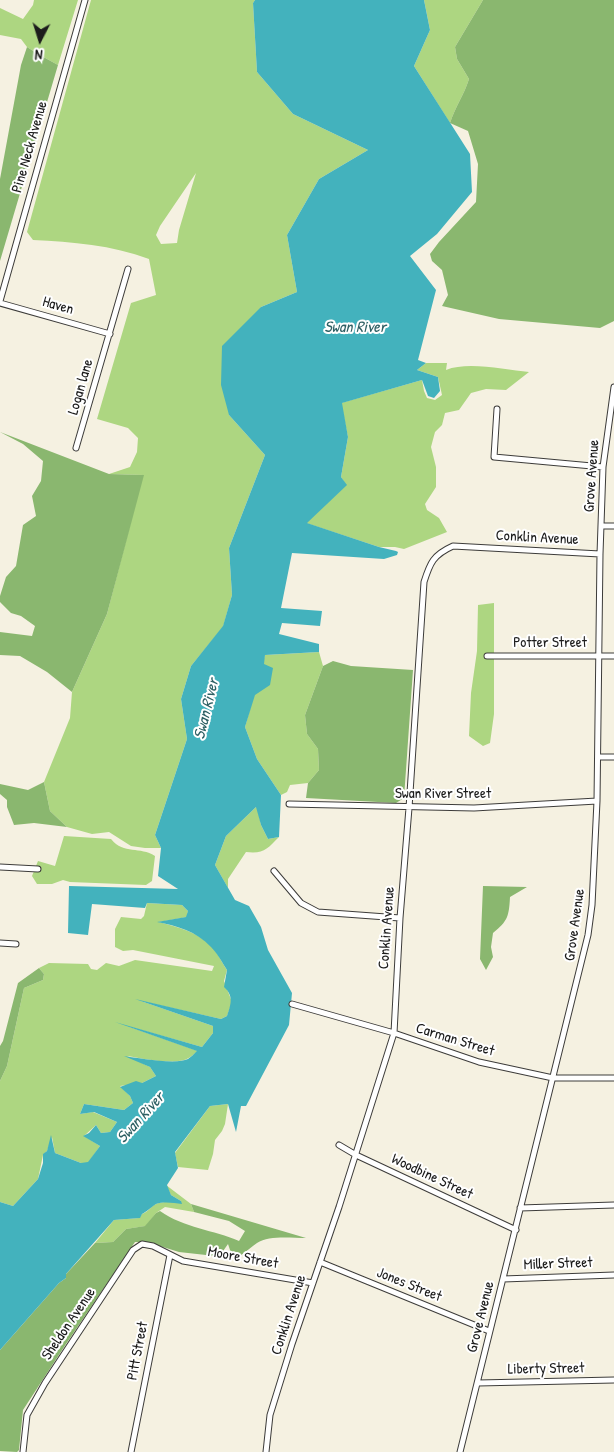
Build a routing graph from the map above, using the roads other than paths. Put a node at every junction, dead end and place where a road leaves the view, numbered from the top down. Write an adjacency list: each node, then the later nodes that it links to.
1 (85, 0): 3 (street, Pine Neck Avenue)
2 (128, 269): 4 (street, Logan lane)
3 (0, 302): 4 (street, Haven)
4 (110, 334): 7 (street, Logan lane)
5 (614, 387): 8 (street, Grove Avenue)
6 (498, 409): 8 (street)
7 (76, 448)
8 (602, 467): 9 (street, Grove Avenue)
9 (602, 526): 10 (street); 11 (street, Grove Avenue)
10 (614, 526)
11 (600, 554): 13 (street, Grove Avenue); 19 (street, Conklin Avenue)
12 (487, 656): 13 (street, Potter Street)
13 (599, 656): 14 (street, Potter Street); 15 (street, Grove Avenue)
14 (614, 656)
15 (598, 757): 16 (street); 17 (street, Grove Avenue)
16 (614, 757)
17 (597, 801): 19 (street, Swan River Street); 28 (street, Grove Avenue)
18 (289, 804): 19 (street, Swan River Street)
19 (409, 808): 23 (street, Conklin Avenue)
20 (0, 867): 21 (street)
21 (38, 869)
22 (274, 871): 23 (street)
23 (400, 918): 27 (street, Conklin Avenue)
24 (0, 943): 25 (street)
25 (16, 944)
26 (292, 1004): 27 (street, Carman Street)
27 (394, 1033): 28 (street, Carman Street); 31 (street, Conklin Avenue)
28 (553, 1078): 29 (street, Carman Street); 33 (street, Grove Avenue)
29 (614, 1078)
30 (339, 1145): 31 (street, Woodbine Street)
31 (356, 1156): 34 (street, Woodbine Street); 36 (street, Conklin Avenue)
32 (614, 1205): 33 (street)
33 (520, 1208): 34 (street, Grove Avenue)
34 (516, 1230): 38 (street, Grove Avenue)
35 (170, 1255): 39 (street, Moore Street); 43 (street, Sheldon Avenue); 44 (street, Pitt Street)
36 (320, 1262): 39 (street, Conklin Avenue); 40 (street, Jones Street)
37 (614, 1275): 38 (street, Miller Street)
38 (503, 1278): 40 (street, Grove Avenue)
39 (313, 1283): 45 (street, Conklin Avenue)
40 (490, 1331): 42 (street, Grove Avenue)
41 (614, 1380): 42 (street, Liberty Street)
42 (478, 1383): 46 (street, Grove Avenue)
43 (23, 1452)
44 (131, 1452)
45 (266, 1452)
46 (460, 1452)

